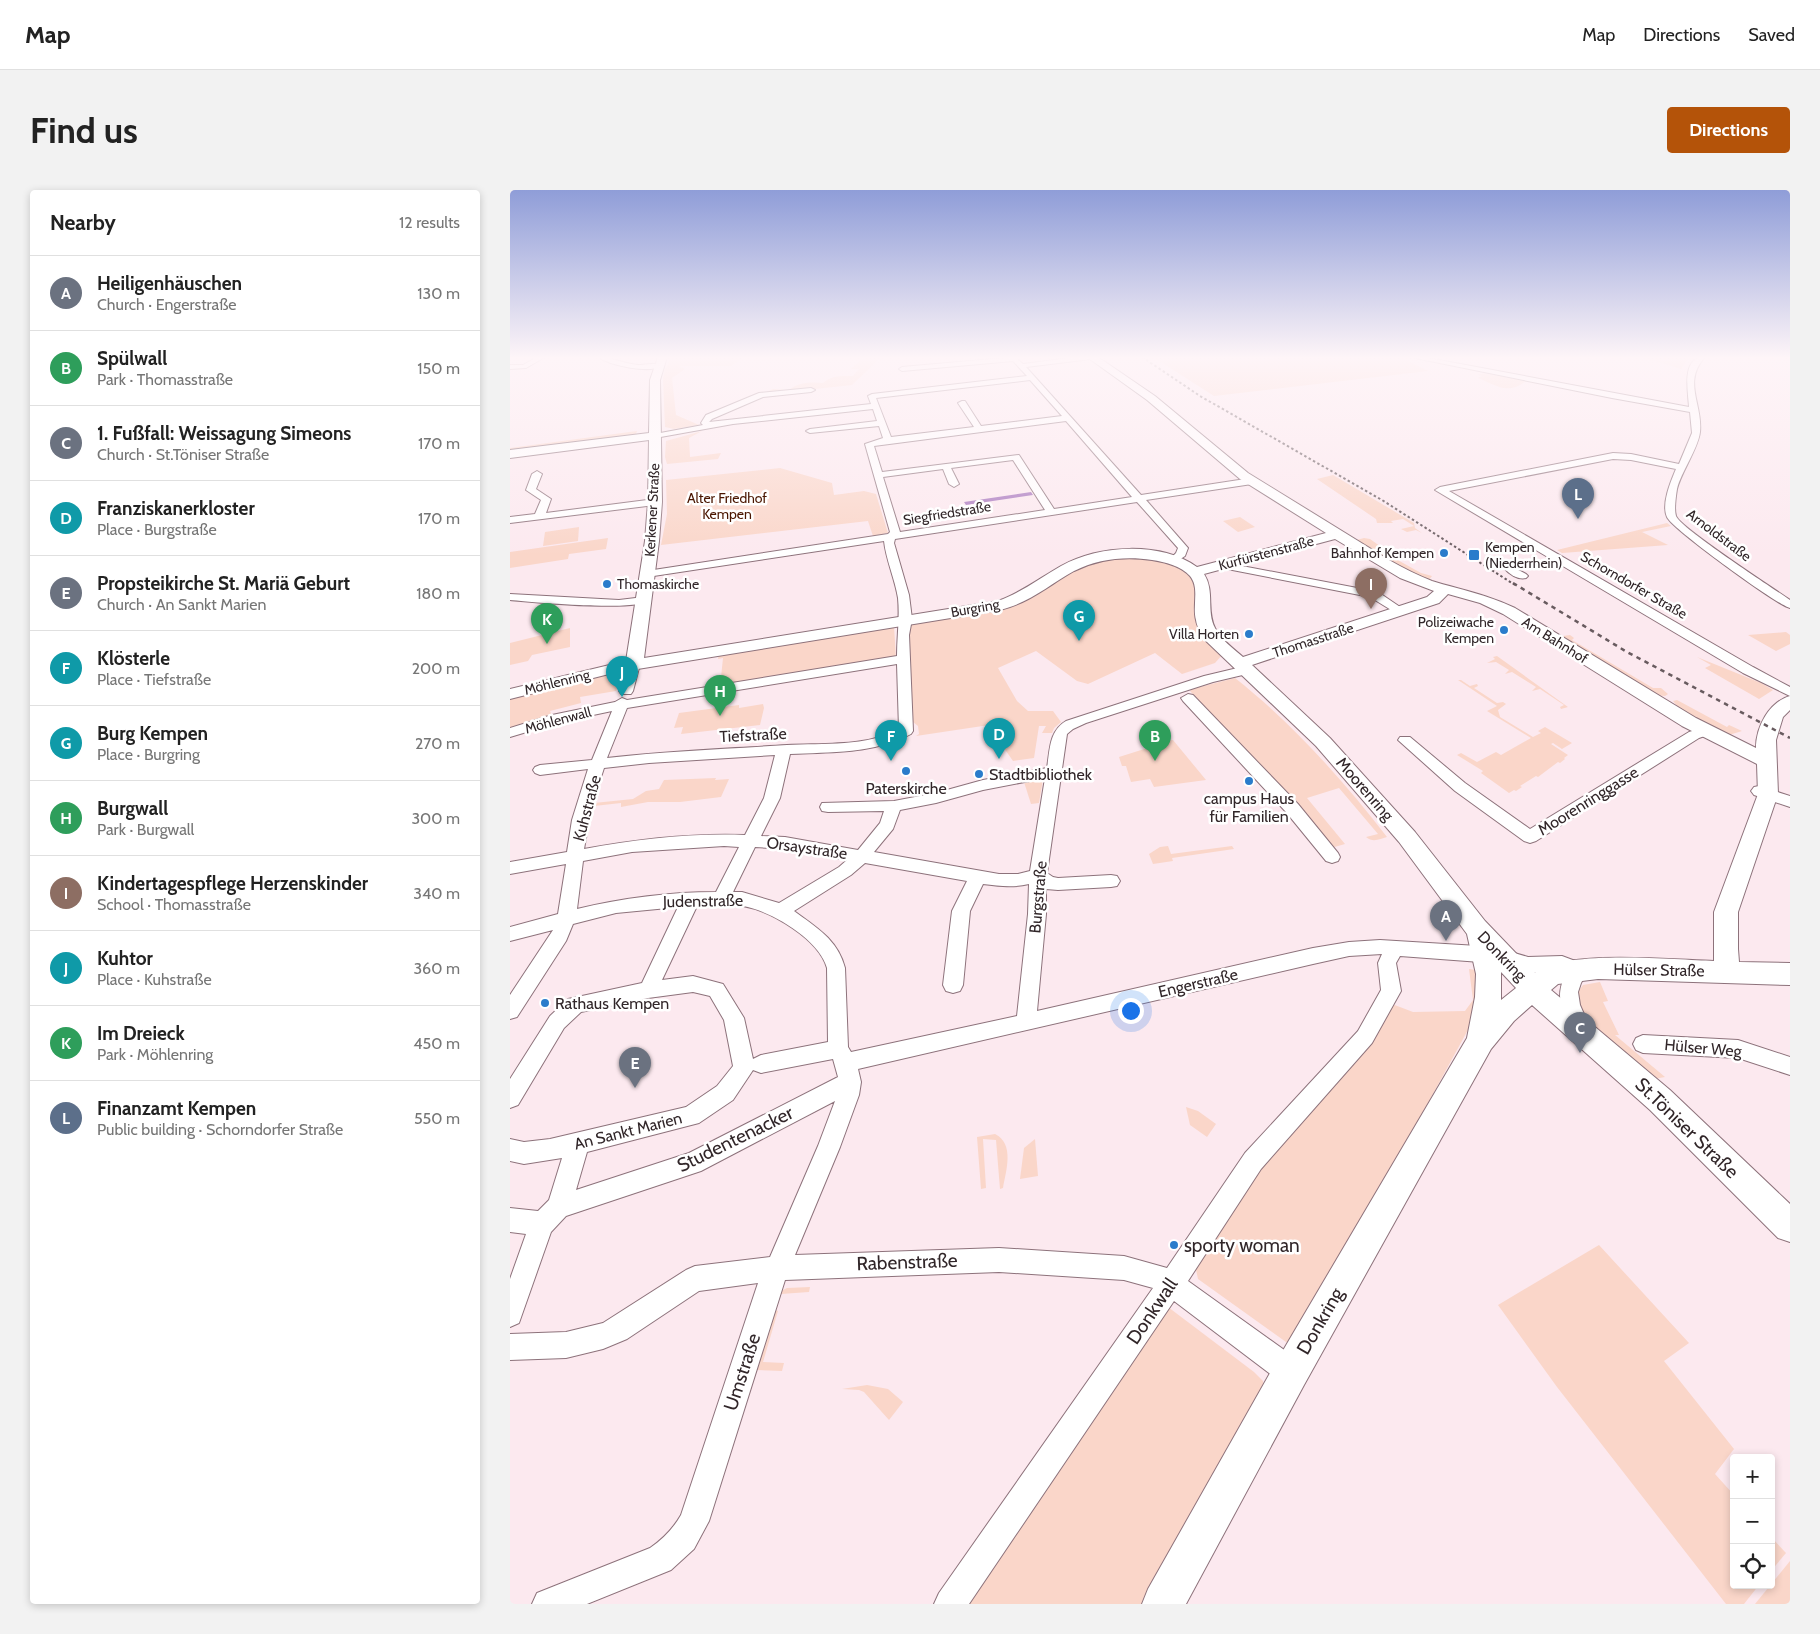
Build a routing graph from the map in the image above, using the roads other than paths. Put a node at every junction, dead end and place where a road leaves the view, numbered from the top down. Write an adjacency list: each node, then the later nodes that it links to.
1 (655, 423): 13 (main road, Kerkener Straße)
2 (705, 423): 10 (street)
3 (748, 423): 10 (street)
4 (882, 423): 12 (street); 14 (street)
5 (975, 423): 11 (street)
6 (1028, 423): 11 (street)
7 (1072, 423): 22 (street)
8 (1181, 423): 20 (main road, Am Bahnhof)
9 (1695, 423): 17 (street, Arnoldstraße)
10 (710, 428): 13 (street)
11 (979, 429): 14 (street)
12 (810, 431)
13 (655, 436): 15 (main road); 23 (main road, Kerkener Straße)
14 (888, 440): 19 (street)
15 (510, 454)
16 (946, 466): 19 (street); 21 (street); 24 (street)
17 (1680, 467): 38 (street, Arnoldstraße); 45 (street, Schorndorfer Straße)
18 (537, 474): 25 (street)
19 (877, 475): 28 (street)
20 (1252, 481): 22 (street, Siegfriedstraße); 27 (main road, Am Bahnhof)
21 (954, 484)
22 (1139, 499): 24 (street, Siegfriedstraße); 29 (street)
23 (655, 502): 25 (street); 33 (main road, Kerkener Straße)
24 (1051, 512): 28 (street, Siegfriedstraße)
25 (539, 517): 26 (street)
26 (510, 520)
27 (1337, 534): 30 (main road, Kurfürstenstraße); 35 (main road, Am Bahnhof)
28 (891, 537): 33 (street, Siegfriedstraße); 40 (street)
29 (1174, 561): 32 (main road, Burgring); 40 (main road, Burgring)
30 (1221, 565): 32 (main road, Kurfürstenstraße); 39 (street)
31 (1509, 568): 34 (street)
32 (1194, 572): 43 (main road)
33 (648, 574): 37 (main road, Kerkener Straße)
34 (1522, 576)
35 (1445, 589): 39 (main road, Thomasstraße); 49 (main road, Am Bahnhof)
36 (510, 597): 37 (street)
37 (644, 600): 42 (main road, Kerkener Straße)
38 (1790, 605)
39 (1400, 611): 43 (main road, Thomasstraße)
40 (906, 619): 41 (street); 42 (main road, Burgring)
41 (904, 659): 47 (street, Möhlenwall); 52 (street, Tiefstraße)
42 (634, 664): 44 (main road, Möhlenring); 47 (street, Kuhstraße)
43 (1243, 667): 48 (street, Thomasstraße); 73 (main road, Moorenring)
44 (510, 694)
45 (1790, 694): 53 (main road)
46 (1188, 698): 64 (street)
47 (619, 701): 50 (street, Möhlenwall); 54 (street, Kuhstraße)
48 (1069, 725): 56 (street, Burgstraße)
49 (1705, 731): 51 (street, Moorenringgasse); 53 (main road, Am Bahnhof)
50 (510, 733)
51 (1405, 740)
52 (783, 751): 54 (street, Tiefstraße); 61 (street)
53 (1761, 758): 57 (main road)
54 (599, 762): 55 (street, Tiefstraße); 62 (street, Kuhstraße)
55 (540, 770)
56 (1053, 772): 59 (street); 66 (street, Burgstraße)
57 (1763, 793): 58 (street); 78 (main road)
58 (1790, 802)
59 (894, 806): 60 (street); 63 (street)
60 (828, 807)
61 (752, 841): 62 (street, Orsaystraße); 63 (street, Orsaystraße); 70 (street)
62 (575, 856): 65 (street, Orsaystraße); 72 (street, Kuhstraße)
63 (862, 856): 67 (street, Orsaystraße); 71 (street)
64 (1332, 857)
65 (510, 868)
66 (1038, 875): 67 (street, Orsaystraße); 68 (street); 84 (street, Burgstraße)
67 (978, 876): 80 (street)
68 (1111, 881)
69 (691, 899): 70 (street, Judenstraße); 72 (street, Judenstraße); 81 (street)
70 (721, 899): 71 (street, Judenstraße)
71 (780, 911): 88 (street, Judenstraße)
72 (566, 919): 74 (street, Judenstraße); 83 (street, Kuhstraße)
73 (1476, 928): 76 (main road, Donkring)
74 (510, 934)
75 (1401, 949): 76 (street, Engerstraße); 84 (street, Engerstraße); 98 (street, Donkwall)
76 (1485, 956): 77 (street, Engerstraße); 82 (main road, Donkring); 86 (main road, Donkring)
77 (1579, 970): 78 (main road, Hülser Straße); 82 (main road, Hülser Straße); 85 (street, St.Töniser Straße)
78 (1728, 972): 79 (main road, Hülser Straße)
79 (1790, 974)
80 (953, 985)
81 (648, 990): 90 (street); 91 (street)
82 (1534, 990): 85 (main road, St.Töniser Straße); 86 (main road, Donkring)
83 (510, 1011)
84 (1026, 1022): 88 (street, Engerstraße)
85 (1582, 1032): 96 (main road, St.Töniser Straße)
86 (1481, 1040): 101 (main road, Donkring)
87 (1643, 1044): 89 (street, Hülser Weg)
88 (845, 1065): 90 (street); 94 (street, Studentenacker); 97 (street, Umstraße)
89 (1790, 1066)
90 (750, 1067): 92 (street, An Sankt Marien)
91 (510, 1098)
92 (578, 1144): 93 (street, An Sankt Marien); 94 (street)
93 (510, 1150)
94 (551, 1215): 95 (street); 99 (street)
95 (510, 1220)
96 (1790, 1226)
97 (779, 1268): 98 (street, Rabenstraße); 100 (street, Rabenstraße); 102 (street, Umstraße)
98 (1171, 1284): 101 (street, Rabenstraße); 103 (street, Donkwall)
99 (510, 1314)
100 (510, 1347)
101 (1291, 1372): 104 (main road, Donkring)
102 (555, 1601)
103 (950, 1604)
104 (1163, 1604)

